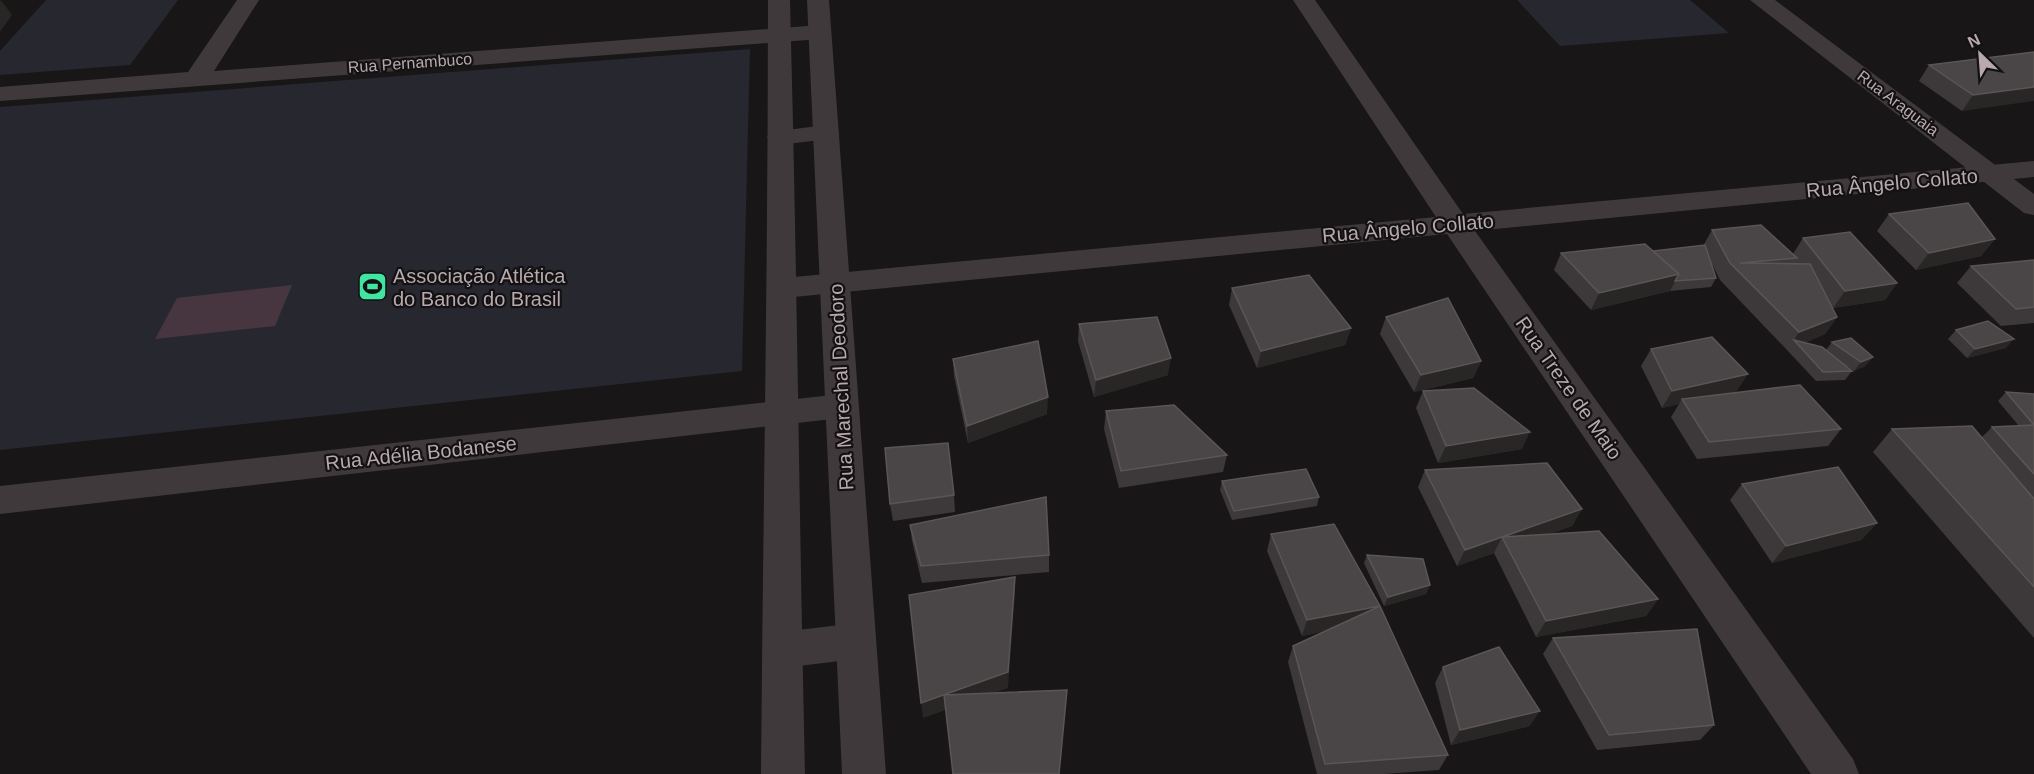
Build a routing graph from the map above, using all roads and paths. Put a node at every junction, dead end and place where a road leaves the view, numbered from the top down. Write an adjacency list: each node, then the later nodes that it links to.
1 (248, 0): 8 (street)
2 (779, 0): 7 (street)
3 (818, 0): 6 (street, Rua Marechal Deodoro)
4 (1304, 0): 15 (street, Rua Treze de Maio)
5 (1761, 0): 13 (street, Rua Araguaia)
6 (820, 32): 7 (street, Rua Pernambuco); 10 (street, Rua Marechal Deodoro)
7 (780, 35): 8 (street, Rua Pernambuco); 11 (street)
8 (196, 79): 9 (street, Rua Pernambuco)
9 (0, 94)
10 (826, 133): 11 (street); 16 (street, Rua Marechal Deodoro)
11 (780, 137): 17 (street)
12 (2034, 169): 13 (street, Rua Ângelo Collato)
13 (1991, 174): 14 (street, Rua Araguaia); 15 (street, Rua Ângelo Collato)
14 (2034, 207)
15 (1455, 224): 16 (street, Rua Ângelo Collato); 25 (street, Rua Treze de Maio)
16 (834, 283): 17 (street, Rua Ângelo Collato); 18 (street, Rua Marechal Deodoro)
17 (783, 288): 19 (street)
18 (841, 406): 19 (street, Rua Adélia Bodanese); 21 (street, Rua Marechal Deodoro)
19 (780, 412): 20 (street, Rua Adélia Bodanese); 22 (street)
20 (0, 500)
21 (856, 640): 22 (street); 24 (street, Rua Marechal Deodoro)
22 (782, 650): 23 (street)
23 (783, 774)
24 (864, 774)
25 (1837, 774)

